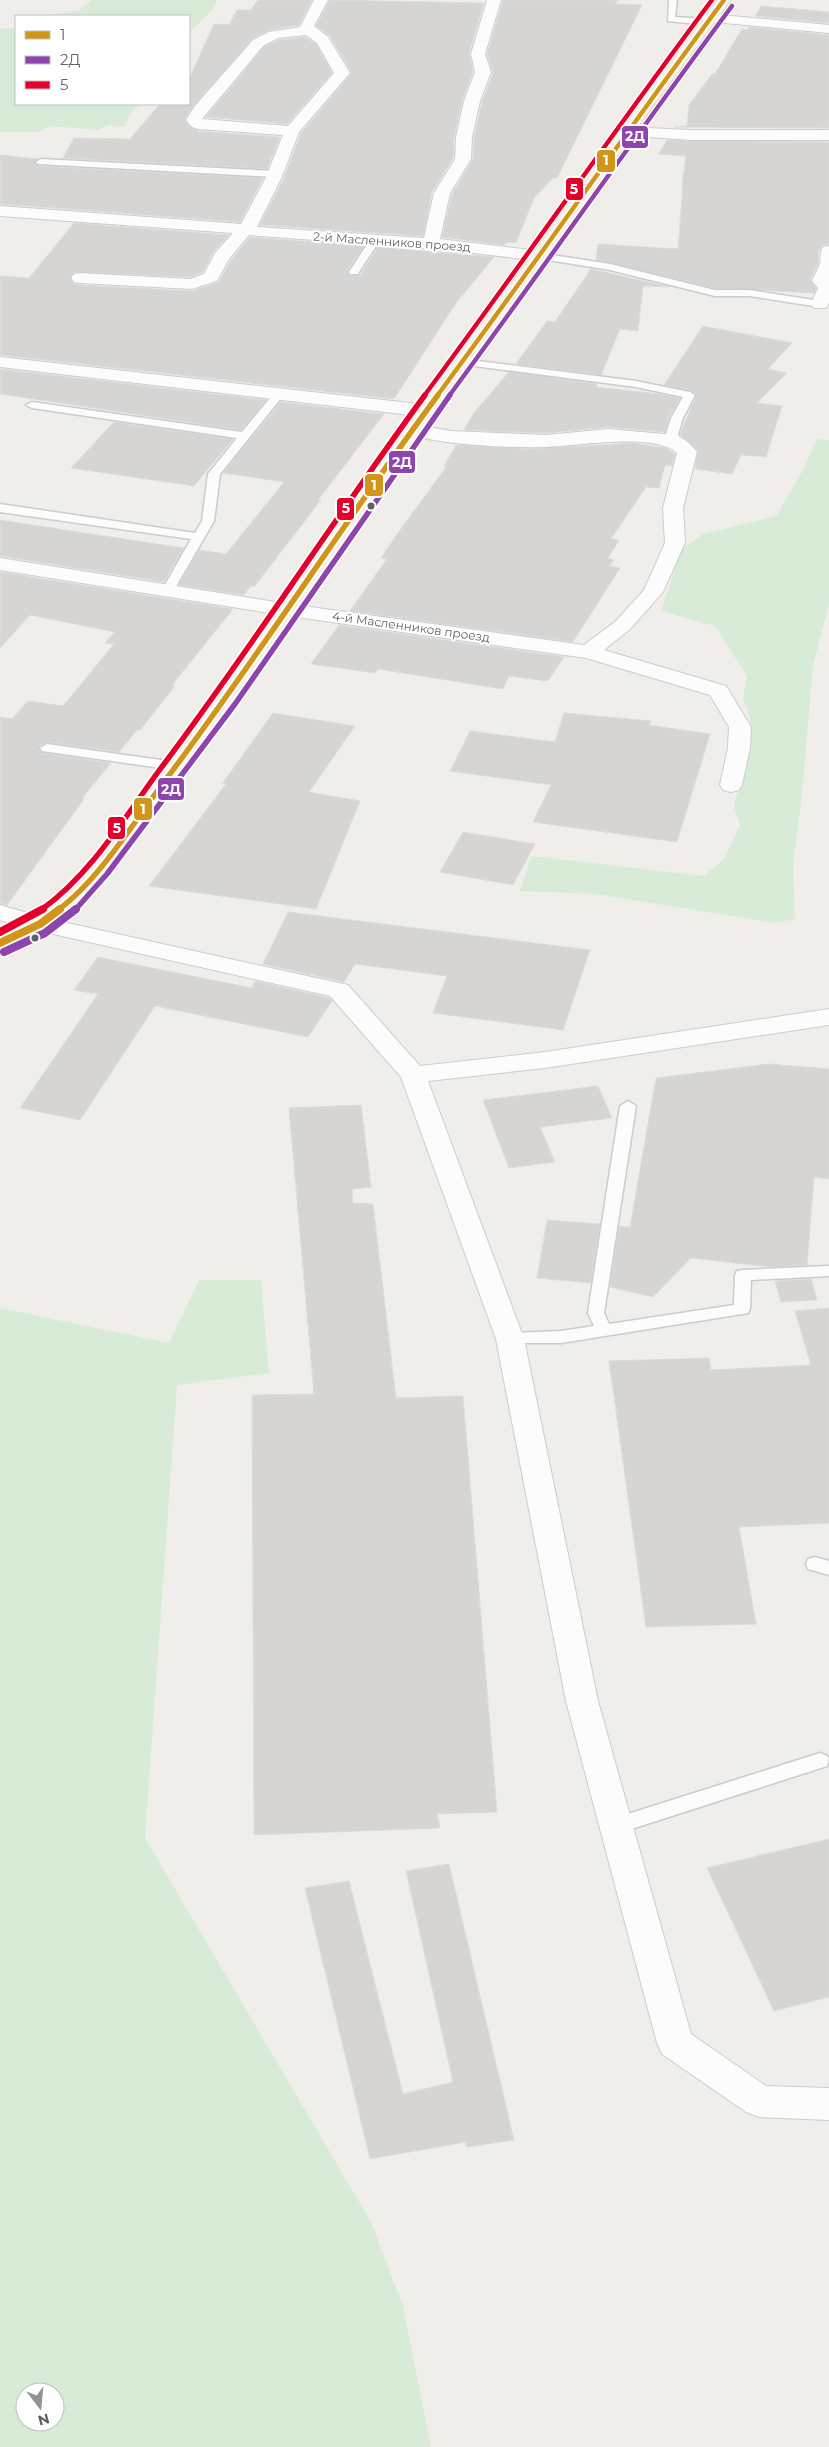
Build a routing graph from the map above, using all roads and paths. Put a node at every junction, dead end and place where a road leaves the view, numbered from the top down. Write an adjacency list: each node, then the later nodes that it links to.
1 (321, 0): 7 (street)
2 (494, 0): 16 (street)
3 (673, 0): 5 (lane)
4 (724, 0): 5 (main road)
5 (709, 20): 6 (street); 9 (main road)
6 (829, 28)
7 (309, 30): 8 (street); 8 (street)
8 (292, 131): 12 (street)
9 (626, 132): 10 (street); 18 (main road)
10 (829, 135)
11 (41, 162): 12 (lane)
12 (275, 174): 14 (street)
13 (0, 211): 14 (street, 2-й Масленников проезд)
14 (244, 230): 15 (street, 2-й Масленников проезд); 20 (street)
15 (375, 240): 16 (street, 2-й Масленников проезд); 19 (lane)
16 (431, 243): 18 (street, 2-й Масленников проезд)
17 (829, 251): 21 (street)
18 (540, 256): 21 (lane); 23 (main road)
19 (354, 272)
20 (80, 278)
21 (820, 304)
22 (0, 362): 24 (street)
23 (463, 362): 26 (main road); 29 (lane)
24 (278, 395): 26 (street); 28 (lane)
25 (32, 405): 28 (lane)
26 (428, 410): 27 (main road)
27 (412, 430): 29 (street); 34 (main road)
28 (244, 436): 31 (lane)
29 (675, 441): 35 (street)
30 (0, 508): 31 (lane)
31 (199, 537): 33 (lane)
32 (0, 564): 33 (street, 4-й Масленников проезд)
33 (167, 592): 34 (street, 4-й Масленников проезд)
34 (289, 610): 35 (street, 4-й Масленников проезд); 37 (main road)
35 (588, 652): 38 (street, 4-й Масленников проезд)
36 (47, 748): 37 (lane)
37 (175, 766): 40 (main road)
38 (731, 785)
39 (0, 912): 40 (street)
40 (40, 924): 41 (main road); 43 (street)
41 (0, 943)
42 (829, 1017): 43 (street)
43 (413, 1076): 47 (street)
44 (628, 1106): 46 (lane)
45 (829, 1271): 46 (lane)
46 (604, 1331): 47 (lane)
47 (510, 1339): 49 (street)
48 (820, 1761): 49 (lane)
49 (616, 1826): 50 (street)
50 (829, 2104)

